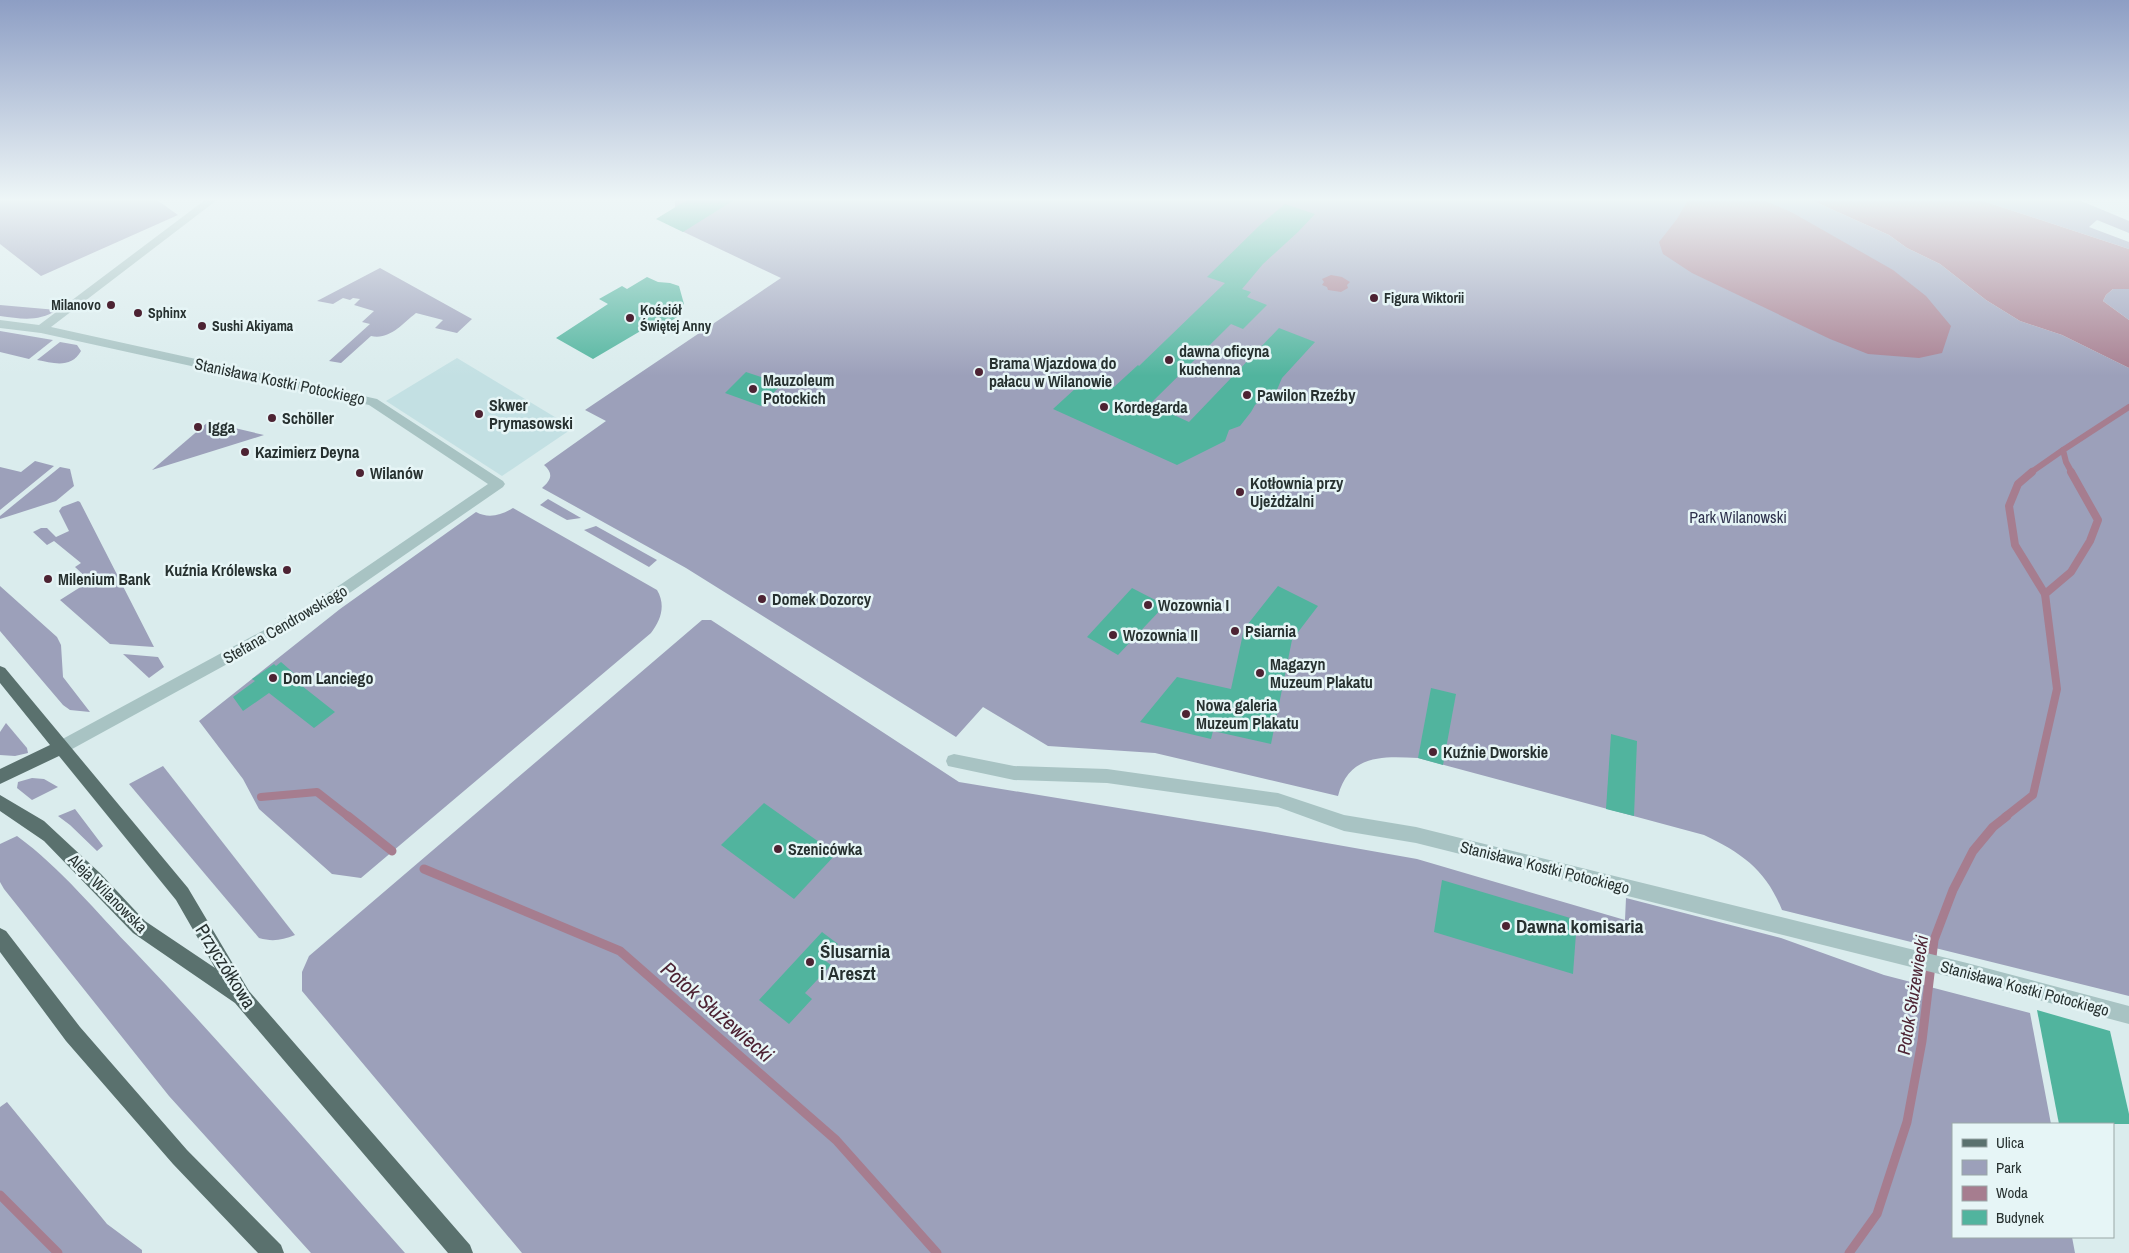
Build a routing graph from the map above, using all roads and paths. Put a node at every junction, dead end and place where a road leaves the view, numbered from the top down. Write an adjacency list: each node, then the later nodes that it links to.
1 (134, 258): 3 (street)
2 (0, 324): 3 (street, Stanisława Kostki Potockiego)
3 (41, 329): 4 (street, Stanisława Kostki Potockiego)
4 (498, 484): 6 (street, Stefana Cendrowskiego)
5 (0, 672): 6 (main road, Przyczółkowa)
6 (63, 747): 8 (main road); 11 (main road, Przyczółkowa)
7 (954, 760): 12 (street, Stanisława Kostki Potockiego)
8 (0, 777)
9 (0, 802): 11 (main road, Aleja Wilanowska)
10 (0, 937): 13 (main road)
11 (242, 998): 14 (main road, Przyczółkowa)
12 (2129, 1015)
13 (273, 1253)
14 (462, 1253)

